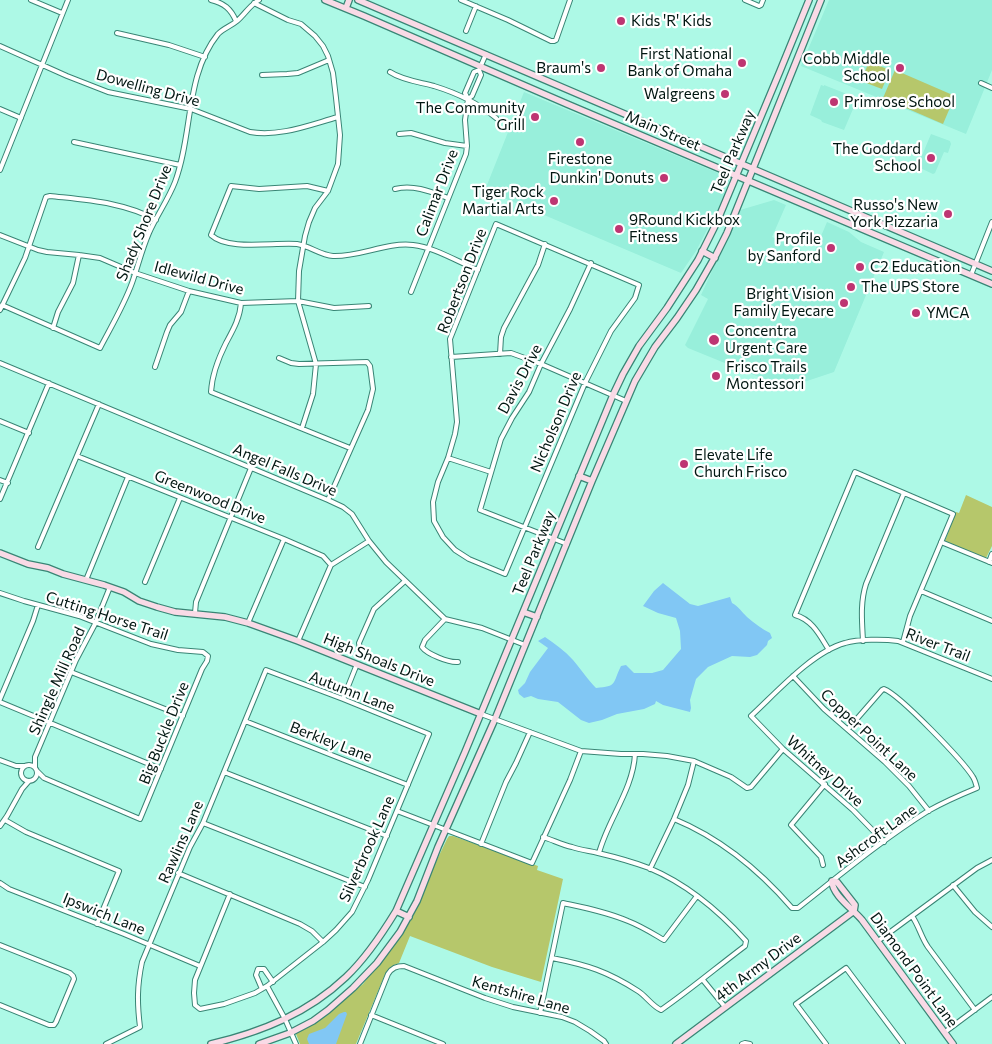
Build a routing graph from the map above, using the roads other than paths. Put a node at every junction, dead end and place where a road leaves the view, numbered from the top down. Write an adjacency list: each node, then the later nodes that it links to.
1 (30, 0): 18 (street)
2 (68, 0): 18 (street)
3 (211, 0): 19 (street)
4 (259, 0): 14 (street, Shady Shore Drive)
5 (325, 0): 15 (main road, Main Street)
6 (349, 0): 17 (main road)
7 (358, 0): 25 (main road, Main Street)
8 (461, 0): 16 (street)
9 (570, 0): 16 (street)
10 (744, 0): 11 (street)
11 (763, 0)
12 (808, 0): 20 (main road, Teel Parkway)
13 (821, 0): 21 (main road, Teel Parkway)
14 (254, 1): 19 (street, Shady Shore Drive); 27 (street)
15 (339, 2): 17 (main road, Main Street)
16 (476, 6): 22 (street)
17 (346, 8): 29 (main road, Main Street)
18 (62, 13): 28 (street)
19 (236, 21): 26 (street, Shady Shore Drive)
20 (800, 21): 21 (main road); 47 (main road, Teel Parkway)
21 (811, 26): 49 (main road, Teel Parkway)
22 (466, 31)
23 (117, 33): 26 (street)
24 (0, 46): 28 (street, Dowelling Drive)
25 (486, 54): 29 (street, Calimar Drive); 34 (main road, Main Street)
26 (205, 58): 37 (street, Shady Shore Drive)
27 (329, 60): 31 (street); 39 (street)
28 (41, 65): 37 (street, Dowelling Drive); 40 (street)
29 (480, 68): 35 (street, Calimar Drive); 35 (street, Calimar Drive); 36 (main road, Main Street)
30 (390, 72): 35 (street)
31 (262, 75)
32 (981, 83): 33 (street)
33 (992, 88)
34 (572, 92): 36 (main road); 42 (main road, Main Street)
35 (468, 99): 41 (street); 46 (street, Calimar Drive)
36 (567, 104): 44 (main road, Main Street)
37 (191, 109): 39 (street, Dowelling Drive); 48 (street, Shady Shore Drive)
38 (0, 110): 40 (street)
39 (338, 116): 54 (street)
40 (21, 118): 50 (street)
41 (496, 118)
42 (649, 124): 44 (main road); 47 (main road, Main Street)
43 (399, 134): 46 (street)
44 (644, 136): 51 (main road, Main Street)
45 (74, 142): 48 (street)
46 (467, 146): 55 (street, Calimar Drive)
47 (741, 163): 49 (main road, Main Street); 51 (main road, Teel Parkway)
48 (180, 165): 58 (street, Shady Shore Drive)
49 (752, 168): 52 (main road, Teel Parkway); 56 (main road, Main Street)
50 (0, 170)
51 (735, 176): 52 (main road, Main Street); 65 (main road, Teel Parkway)
52 (747, 181): 57 (main road, Main Street); 67 (main road, Teel Parkway)
53 (395, 189): 55 (street)
54 (328, 191): 63 (street); 63 (street)
55 (448, 198): 64 (street, Calimar Drive)
56 (833, 203): 57 (main road); 69 (main road, Main Street)
57 (827, 215): 73 (main road, Main Street)
58 (156, 220): 62 (street); 72 (street, Shady Shore Drive)
59 (992, 222): 69 (street)
60 (0, 235): 62 (street, Idlewild Drive)
61 (545, 244): 68 (street); 70 (street, Robertson Drive); 85 (street)
62 (28, 245): 66 (street, Idlewild Drive); 79 (street)
63 (303, 245): 64 (street); 77 (street)
64 (429, 248): 70 (street); 76 (street, Calimar Drive)
65 (702, 252): 67 (main road); 81 (main road, Teel Parkway)
66 (79, 255): 72 (street, Idlewild Drive); 84 (street)
67 (715, 258): 83 (main road, Teel Parkway)
68 (591, 264): 90 (street, Davis Drive); 93 (street, Nicholson Drive)
69 (976, 264): 71 (main road, Main Street); 73 (street)
70 (478, 270): 86 (street, Robertson Drive)
71 (992, 271)
72 (135, 273): 75 (street, Idlewild Drive); 84 (street, Shady Shore Drive)
73 (971, 275): 74 (main road, Main Street)
74 (992, 284)
75 (190, 291): 78 (street, Idlewild Drive); 91 (street)
76 (411, 292)
77 (298, 301): 78 (street, Idlewild Drive); 80 (street, Idlewild Drive); 89 (street)
78 (241, 303): 98 (street)
79 (2, 305): 82 (street); 84 (street)
80 (369, 306)
81 (668, 308): 83 (main road); 94 (main road, Teel Parkway)
82 (0, 310)
83 (679, 316): 95 (main road, Teel Parkway)
84 (53, 328)
85 (500, 354): 86 (street); 90 (street)
86 (451, 357): 102 (street, Robertson Drive)
87 (279, 358): 89 (street)
88 (0, 363): 92 (street, Angel Falls Drive)
89 (316, 364): 98 (street); 100 (street)
90 (541, 364): 93 (street); 104 (street, Davis Drive)
91 (155, 367)
92 (49, 383): 96 (street, Angel Falls Drive); 99 (street)
93 (584, 383): 94 (street); 115 (street, Nicholson Drive)
94 (613, 395): 95 (street); 105 (main road, Teel Parkway)
95 (626, 401): 108 (main road, Teel Parkway)
96 (99, 404): 101 (street); 103 (street, Angel Falls Drive)
97 (0, 420): 99 (street)
98 (302, 428): 100 (street)
99 (29, 433): 109 (street)
100 (350, 448): 113 (street)
101 (77, 456): 106 (street, Greenwood Drive); 121 (street)
102 (448, 458): 104 (street); 126 (street, Robertson Drive)
103 (251, 468): 113 (street, Angel Falls Drive); 114 (street)
104 (491, 472): 115 (street, Davis Drive)
105 (580, 476): 108 (main road); 116 (main road, Teel Parkway)
106 (128, 477): 111 (street, Greenwood Drive); 127 (street)
107 (0, 480): 109 (street)
108 (592, 482): 120 (main road, Teel Parkway)
109 (8, 483): 112 (street)
110 (904, 493): 119 (street); 143 (street); 147 (street)
111 (180, 498): 114 (street, Greenwood Drive); 129 (street)
112 (0, 499)
113 (328, 500): 118 (street, Angel Falls Drive)
114 (231, 518): 117 (street, Greenwood Drive); 135 (street)
115 (524, 528): 116 (street); 126 (street, Nicholson Drive)
116 (554, 538): 120 (street); 134 (main road, Teel Parkway)
117 (284, 539): 125 (street, Greenwood Drive); 140 (street)
118 (369, 541): 125 (street); 128 (street, Angel Falls Drive)
119 (942, 542): 124 (street); 131 (street)
120 (567, 544): 136 (main road, Teel Parkway)
121 (38, 547)
122 (992, 554): 124 (street)
123 (1, 555): 127 (main road, High Shoals Drive)
124 (990, 562)
125 (331, 565): 142 (street)
126 (506, 574)
127 (86, 580): 130 (main road, High Shoals Drive)
128 (405, 581): 137 (street, Angel Falls Drive); 146 (street)
129 (144, 582)
130 (110, 587): 135 (main road, High Shoals Drive); 139 (street, Shingle Mill Road)
131 (921, 591): 138 (street); 144 (street)
132 (0, 593): 133 (street, Cutting Horse Trail)
133 (38, 605): 139 (street, Cutting Horse Trail); 155 (street)
134 (523, 612): 136 (main road); 141 (main road, Teel Parkway)
135 (195, 613): 140 (main road, High Shoals Drive)
136 (536, 618): 145 (main road, Teel Parkway)
137 (446, 619): 141 (street, Angel Falls Drive); 149 (street)
138 (992, 621)
139 (96, 622): 148 (street, Cutting Horse Trail); 152 (street, Shingle Mill Road)
140 (248, 623): 142 (main road, High Shoals Drive)
141 (512, 640): 145 (street, Angel Falls Drive); 158 (main road, Teel Parkway)
142 (298, 641): 150 (main road, High Shoals Drive)
143 (863, 641): 144 (street, River Trail); 147 (street, River Trail)
144 (903, 642): 154 (street, River Trail)
145 (525, 645): 161 (main road, Teel Parkway)
146 (360, 650)
147 (829, 650): 153 (street, River Trail)
148 (208, 656): 159 (street, Big Buckle Drive)
149 (458, 662)
150 (357, 664): 156 (street); 158 (main road, High Shoals Drive)
151 (266, 670): 156 (street, Autumn Lane); 162 (street, Rawlins Lane)
152 (71, 672): 159 (street); 163 (street, Shingle Mill Road)
153 (793, 676): 160 (street, River Trail); 164 (street, Copper Point Lane)
154 (992, 678)
155 (0, 698)
156 (343, 699): 166 (street, Autumn Lane)
157 (0, 702): 163 (street)
158 (481, 714): 161 (street, High Shoals Drive); 189 (main road, Teel Parkway)
159 (183, 716): 176 (street, Big Buckle Drive)
160 (751, 716): 167 (street, Whitney Drive)
161 (495, 719): 165 (street, High Shoals Drive); 191 (main road, Teel Parkway)
162 (245, 721): 177 (street, Rawlins Lane); 182 (street, Berkley Lane)
163 (50, 723): 170 (street, Shingle Mill Road); 176 (street)
164 (848, 729): 185 (street, Copper Point Lane); 185 (street, Ashcroft Lane)
165 (530, 732): 168 (street, High Shoals Drive); 195 (street)
166 (429, 734): 182 (street, Silverbrook Lane)
167 (783, 749): 172 (street, High Shoals Drive); 181 (street, Whitney Drive)
168 (581, 751): 169 (street, High Shoals Drive); 193 (street)
169 (635, 754): 172 (street, High Shoals Drive); 196 (street)
170 (35, 757): 174 (street, Shingle Mill Road); 175 (street, Shingle Mill Road)
171 (0, 760): 173 (street)
172 (694, 761): 186 (street)
173 (12, 765): 174 (street); 178 (street)
174 (27, 765): 175 (street); 178 (street)
175 (36, 769): 179 (street); 180 (street)
176 (161, 769): 179 (street, Big Buckle Drive)
177 (224, 772): 188 (street, Rawlins Lane); 192 (street)
178 (21, 775): 180 (street); 183 (street)
179 (44, 778): 180 (street)
180 (31, 780): 183 (street)
181 (825, 784): 194 (street, Whitney Drive); 198 (street)
182 (408, 785): 184 (street, Silverbrook Lane)
183 (22, 789): 187 (street)
184 (397, 811): 189 (street); 192 (street, Silverbrook Lane)
185 (928, 811): 194 (street, Ashcroft Lane)
186 (674, 819): 199 (street); 201 (street, Ashcroft Lane)
187 (5, 820): 190 (street); 211 (street)
188 (203, 823): 200 (street, Rawlins Lane); 204 (street)
189 (433, 825): 191 (street); 207 (main road, Teel Parkway)
190 (0, 826)
191 (446, 830): 195 (street); 210 (main road, Teel Parkway)
192 (387, 836): 204 (street, Silverbrook Lane)
193 (544, 837): 195 (street); 196 (street)
194 (884, 842): 201 (street, Ashcroft Lane)
195 (481, 844)
196 (599, 853): 199 (street)
197 (992, 860): 203 (street)
198 (823, 865)
199 (650, 869): 206 (street)
200 (178, 873): 205 (street); 215 (street, Rawlins Lane)
201 (832, 881): 208 (main road, Diamond Point Lane)
202 (0, 883): 211 (street, Ipswich Lane)
203 (954, 885): 209 (street); 212 (street)
204 (365, 887): 214 (street, Silverbrook Lane)
205 (230, 894): 214 (street); 218 (street)
206 (697, 896): 217 (street); 219 (street)
207 (396, 911): 210 (main road); 229 (main road, Teel Parkway)
208 (854, 911): 213 (main road, Diamond Point Lane); 225 (main road, 4th Army Drive)
209 (912, 916): 213 (street); 226 (street)
210 (408, 918): 231 (main road, Teel Parkway)
211 (97, 924): 215 (street, Ipswich Lane)
212 (992, 927)
213 (878, 941): 230 (main road, Diamond Point Lane)
214 (323, 942): 220 (street, Silverbrook Lane)
215 (150, 944): 218 (street, Ipswich Lane); 232 (street, Rawlins Lane)
216 (0, 945): 224 (street)
217 (552, 958): 219 (street); 227 (street)
218 (200, 966): 222 (street, Silverbrook Lane)
219 (703, 980): 225 (street)
220 (273, 982): 221 (street, Silverbrook Lane); 222 (street)
221 (267, 986): 222 (street, Silverbrook Lane); 229 (street)
222 (262, 989)
223 (992, 997): 226 (street)
224 (0, 1005)
225 (725, 1008): 239 (main road, 4th Army Drive)
226 (975, 1010): 230 (street)
227 (540, 1013): 228 (street, Kentshire Lane); 238 (street, Kentshire Lane)
228 (372, 1015): 236 (street); 237 (street)
229 (285, 1019): 231 (street); 233 (main road, Teel Parkway)
230 (945, 1032): 242 (main road, Diamond Point Lane)
231 (290, 1033): 234 (main road, Teel Parkway); 235 (street)
232 (106, 1044)
233 (211, 1044)
234 (259, 1044)
235 (296, 1044)
236 (360, 1044)
237 (443, 1044)
238 (606, 1044)
239 (676, 1044)
240 (826, 1044): 241 (street)
241 (903, 1044)
242 (953, 1044)

